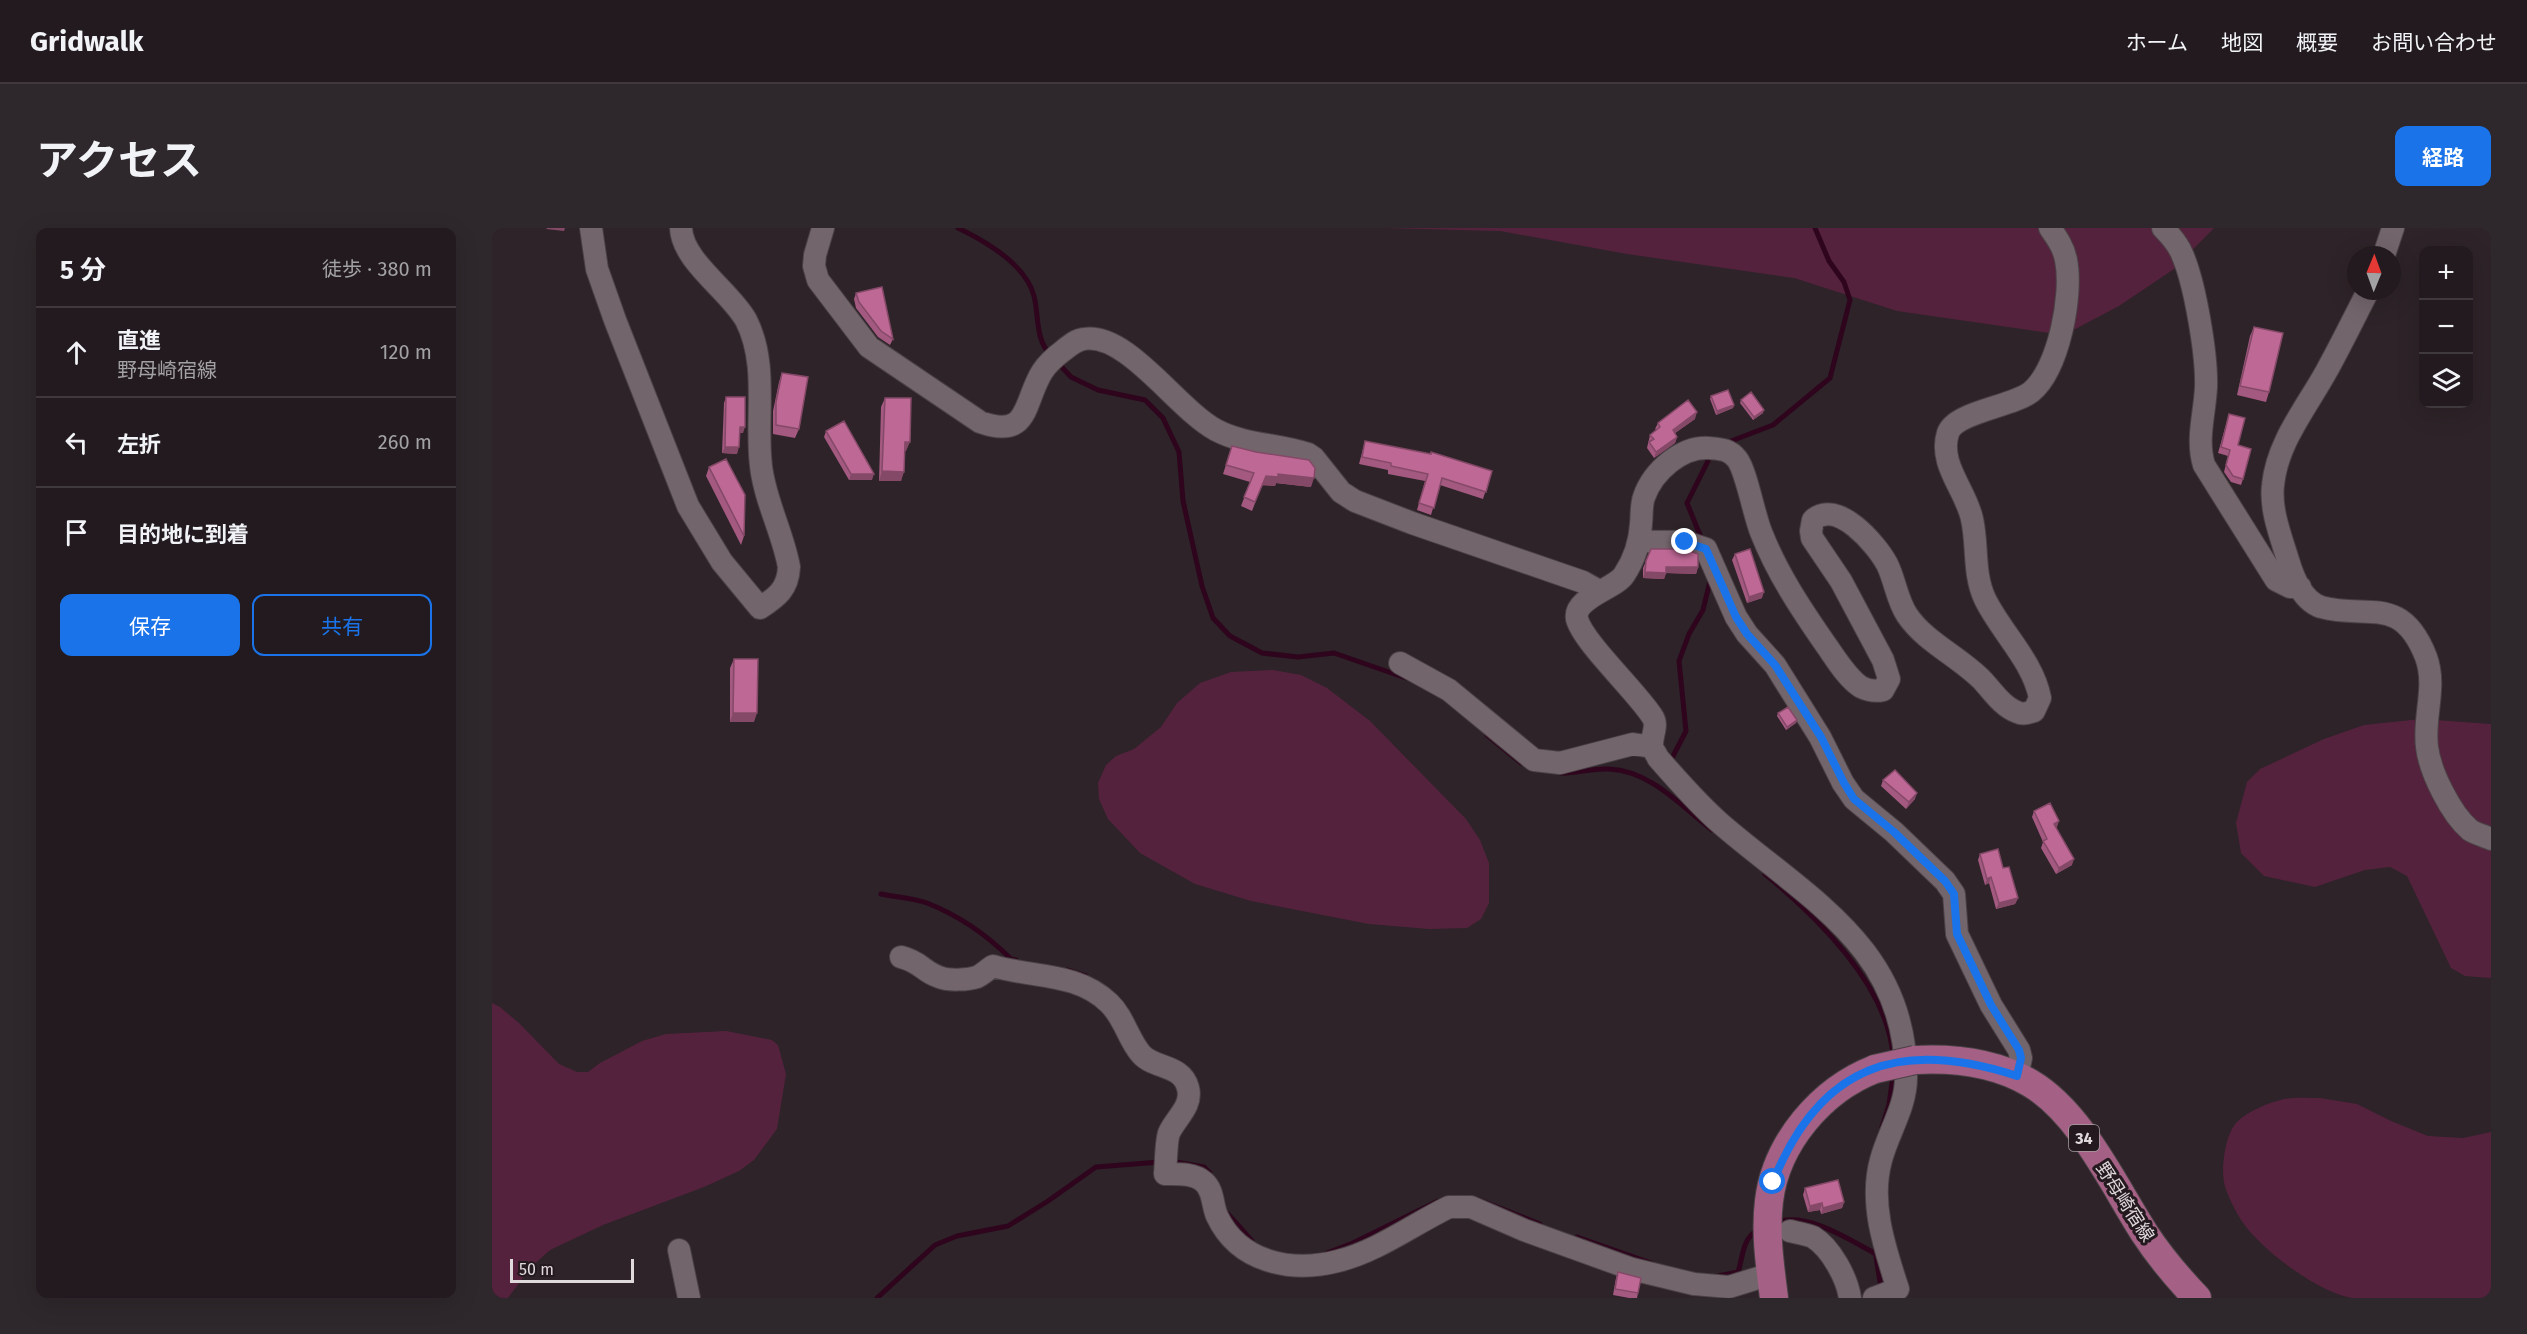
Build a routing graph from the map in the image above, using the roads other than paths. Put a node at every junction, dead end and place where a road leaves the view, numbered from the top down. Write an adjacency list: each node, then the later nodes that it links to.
1 (591, 228): 2 (street)
2 (681, 228)
3 (823, 228): 11 (street)
4 (2050, 228): 9 (street)
5 (2163, 228): 10 (street)
6 (2393, 228): 7 (street)
7 (2387, 246)
8 (2363, 300): 10 (street)
9 (1639, 541): 11 (street); 16 (street)
10 (2300, 587): 14 (street)
11 (1599, 591): 13 (street)
12 (1400, 663): 13 (street)
13 (1661, 760): 20 (street)
14 (2491, 839)
15 (901, 957): 19 (street)
16 (2017, 1076): 17 (main road, 野母崎宿線 / 34, bridge); 23 (main road, 野母崎宿線 / 34)
17 (1775, 1228): 19 (main road, 野母崎宿線 / 34); 22 (street)
18 (679, 1250): 21 (street)
19 (1772, 1286)
20 (1883, 1295)
21 (689, 1298)
22 (1851, 1298)
23 (2197, 1298)

